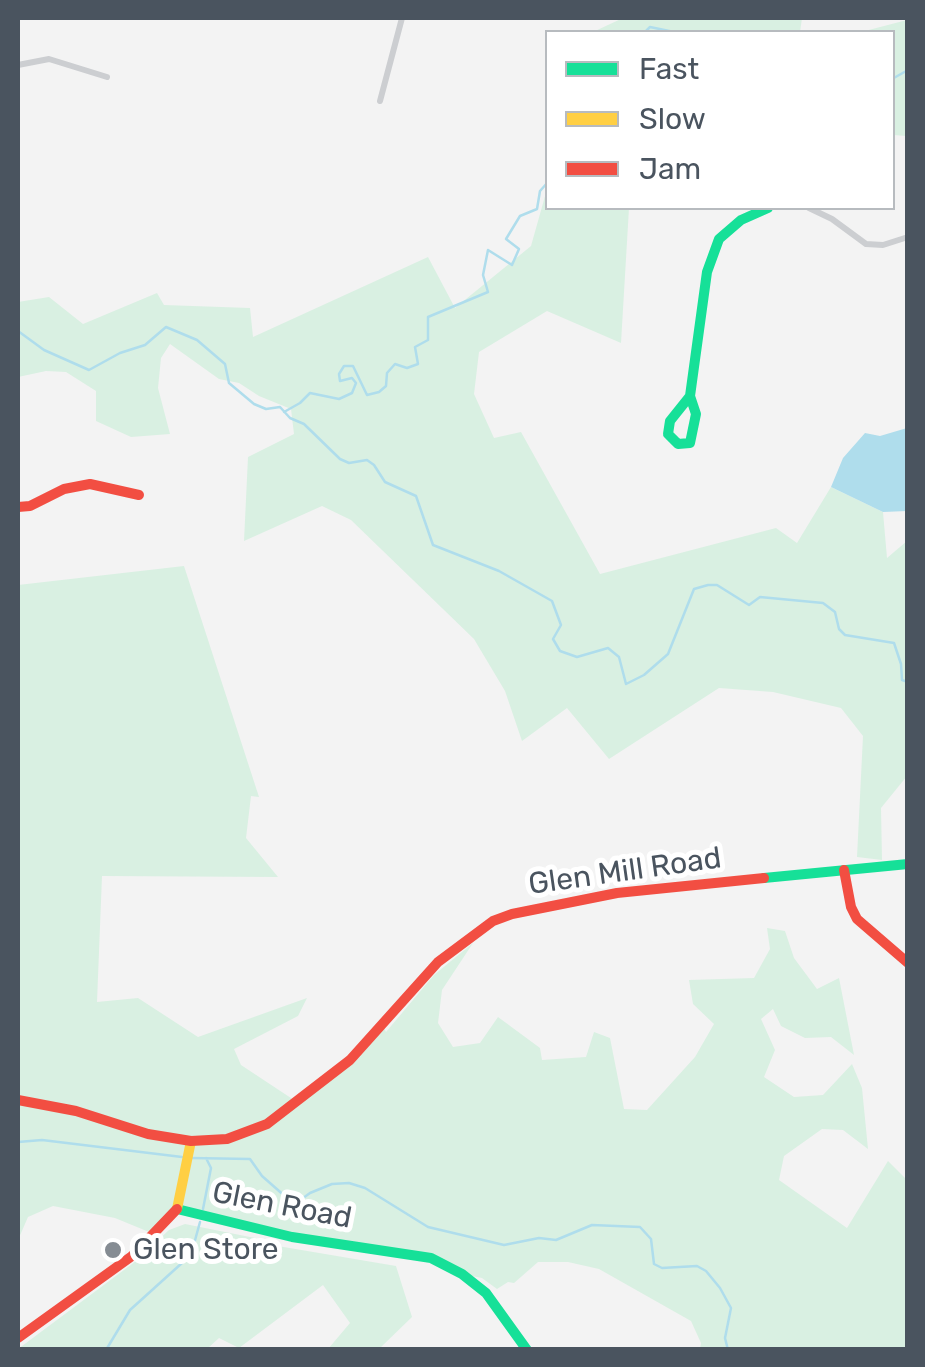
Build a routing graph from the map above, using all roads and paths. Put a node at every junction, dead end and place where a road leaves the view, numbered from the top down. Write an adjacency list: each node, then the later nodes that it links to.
1 (402, 18): 4 (street)
2 (18, 66): 3 (street)
3 (107, 77)
4 (380, 101)
5 (764, 210): 8 (main road)
6 (812, 210): 7 (street)
7 (908, 237)
8 (690, 396)
9 (140, 496): 10 (main road)
10 (18, 507)
11 (908, 864): 12 (main road, Glen Mill Road)
12 (844, 870): 13 (main road); 15 (main road, Glen Mill Road)
13 (908, 963)
14 (18, 1100): 15 (main road, Glen Road)
15 (191, 1146): 16 (main road, Glen Road)
16 (177, 1209): 17 (main road); 18 (main road, Glen Road)
17 (18, 1338)
18 (527, 1350)

